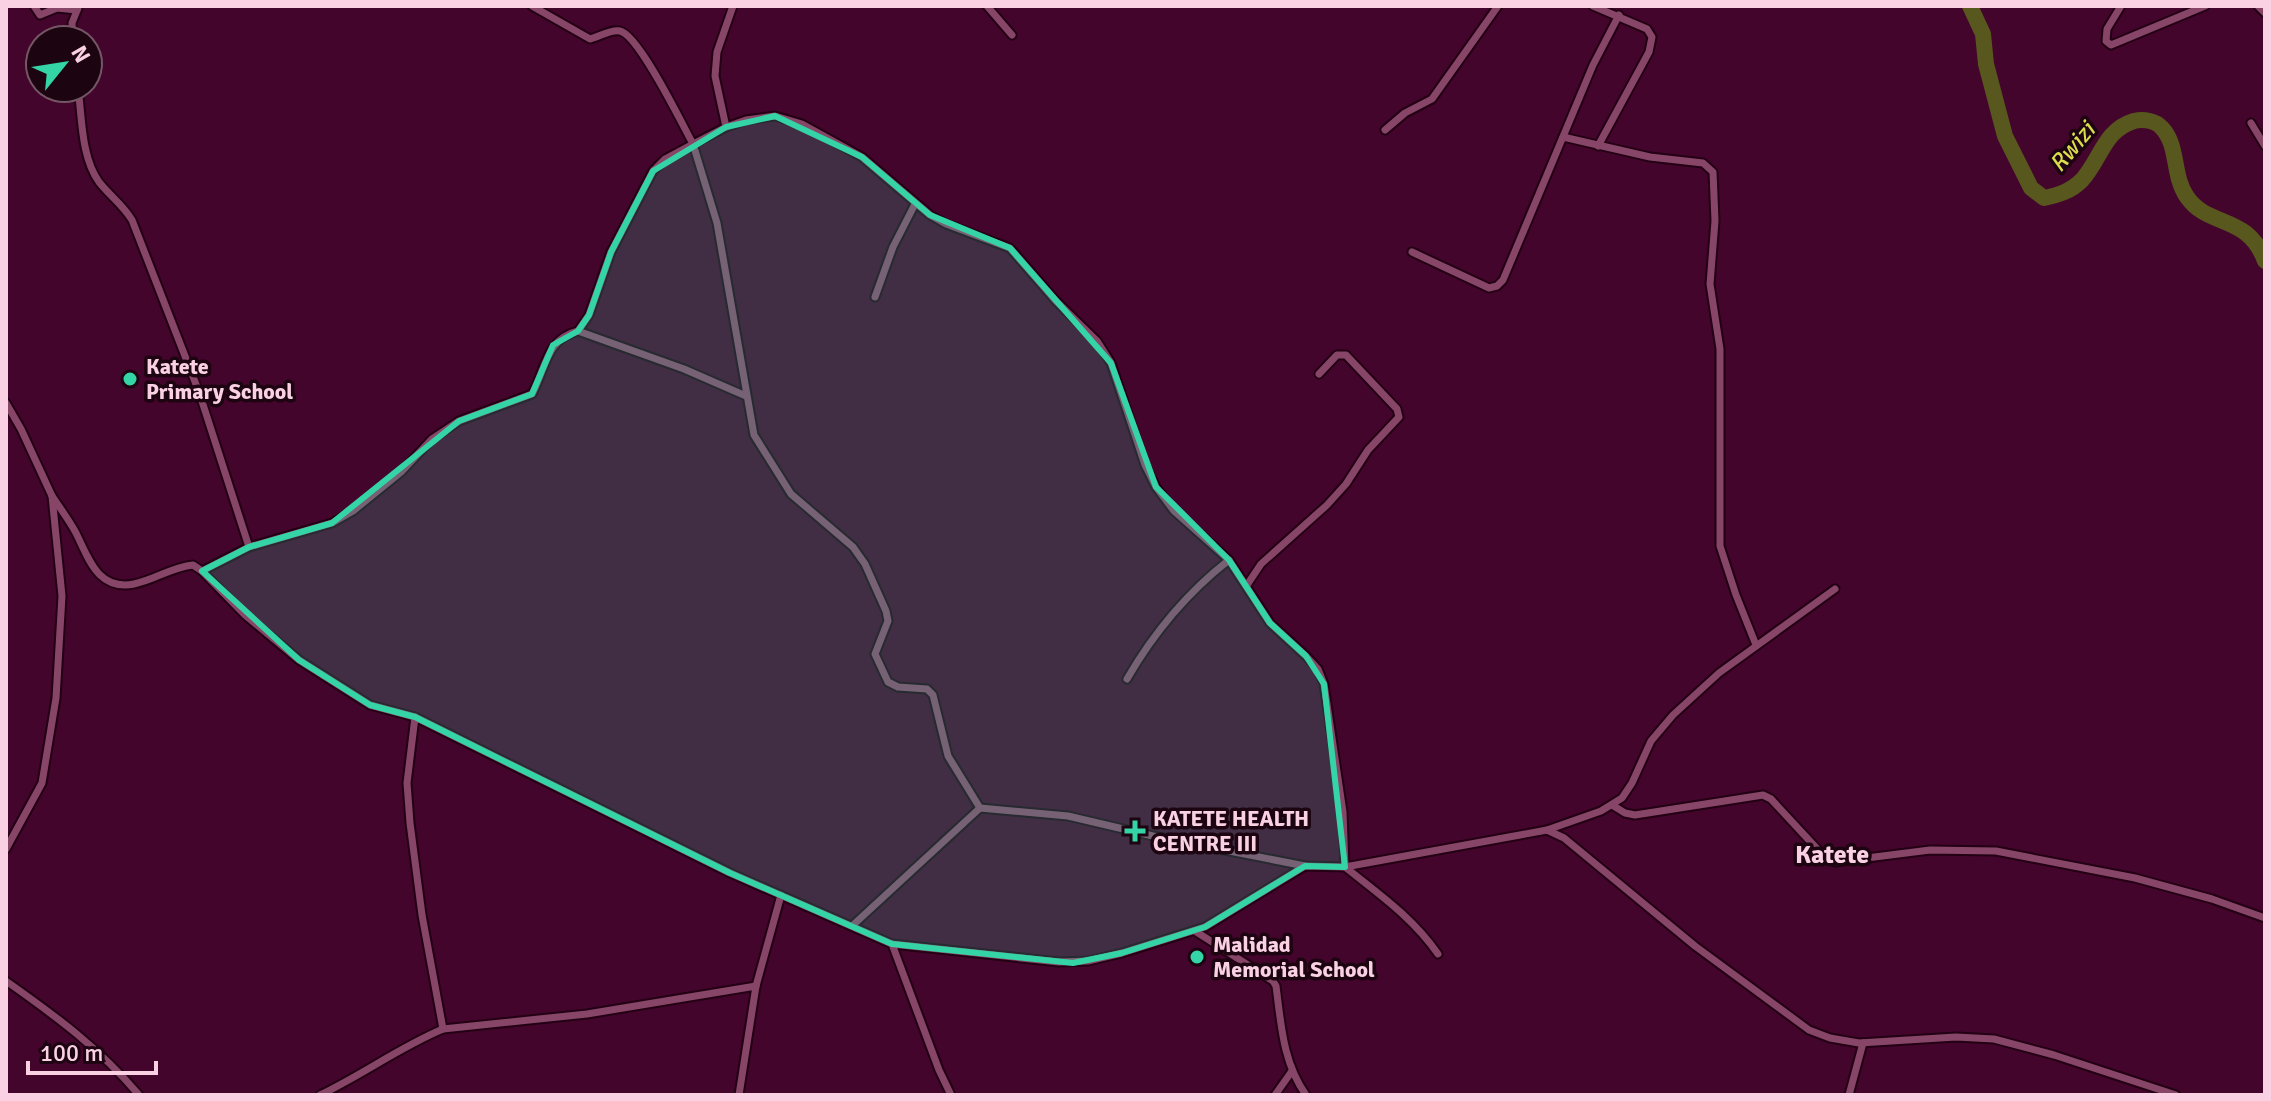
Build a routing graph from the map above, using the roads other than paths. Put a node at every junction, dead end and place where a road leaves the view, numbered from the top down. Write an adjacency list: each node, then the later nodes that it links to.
1 (34, 6): 10 (street)
2 (532, 6): 19 (street)
3 (733, 6): 16 (street)
4 (987, 6): 13 (street)
5 (1498, 6): 17 (street)
6 (1593, 6): 12 (street)
7 (2121, 6): 8 (street)
8 (2205, 6)
9 (2258, 6): 11 (street)
10 (78, 8)
11 (2265, 13)
12 (1619, 15): 18 (street); 20 (street)
13 (1012, 35)
14 (81, 104): 30 (street)
15 (2251, 123): 21 (street)
16 (726, 127): 19 (street); 22 (street)
17 (1385, 130)
18 (1563, 137): 20 (street); 23 (street)
19 (693, 144): 25 (street); 27 (street)
20 (1598, 146): 35 (street)
21 (2265, 146)
22 (915, 204): 24 (street); 31 (street)
23 (1412, 252)
24 (875, 297)
25 (578, 331): 27 (street); 30 (street)
26 (1319, 374): 33 (street)
27 (746, 396): 39 (street)
28 (6, 403): 29 (street)
29 (52, 496): 32 (street); 41 (street)
30 (249, 547): 32 (street)
31 (1229, 560): 33 (street); 36 (street)
32 (202, 571): 37 (street)
33 (1247, 585): 43 (street)
34 (1835, 589): 35 (street)
35 (1756, 645): 38 (street)
36 (1127, 679)
37 (415, 717): 44 (street); 52 (street)
38 (1612, 805): 40 (street); 45 (street)
39 (980, 808): 42 (street); 46 (street)
40 (1547, 830): 43 (street); 53 (street)
41 (6, 849)
42 (1305, 866): 43 (street); 47 (street)
43 (1345, 867): 49 (street)
44 (781, 895): 46 (street); 51 (street)
45 (2265, 918)
46 (852, 926): 48 (street)
47 (1195, 931): 48 (street); 54 (street)
48 (892, 944): 59 (street)
49 (1438, 954)
50 (6, 981): 56 (street)
51 (756, 986): 52 (street); 58 (street)
52 (443, 1029): 55 (street)
53 (1863, 1043): 62 (street); 63 (street)
54 (1292, 1071): 60 (street); 61 (street)
55 (334, 1092): 57 (street)
56 (139, 1095)
57 (320, 1095)
58 (739, 1095)
59 (951, 1095)
60 (1275, 1095)
61 (1306, 1095)
62 (1849, 1095)
63 (2176, 1095)

